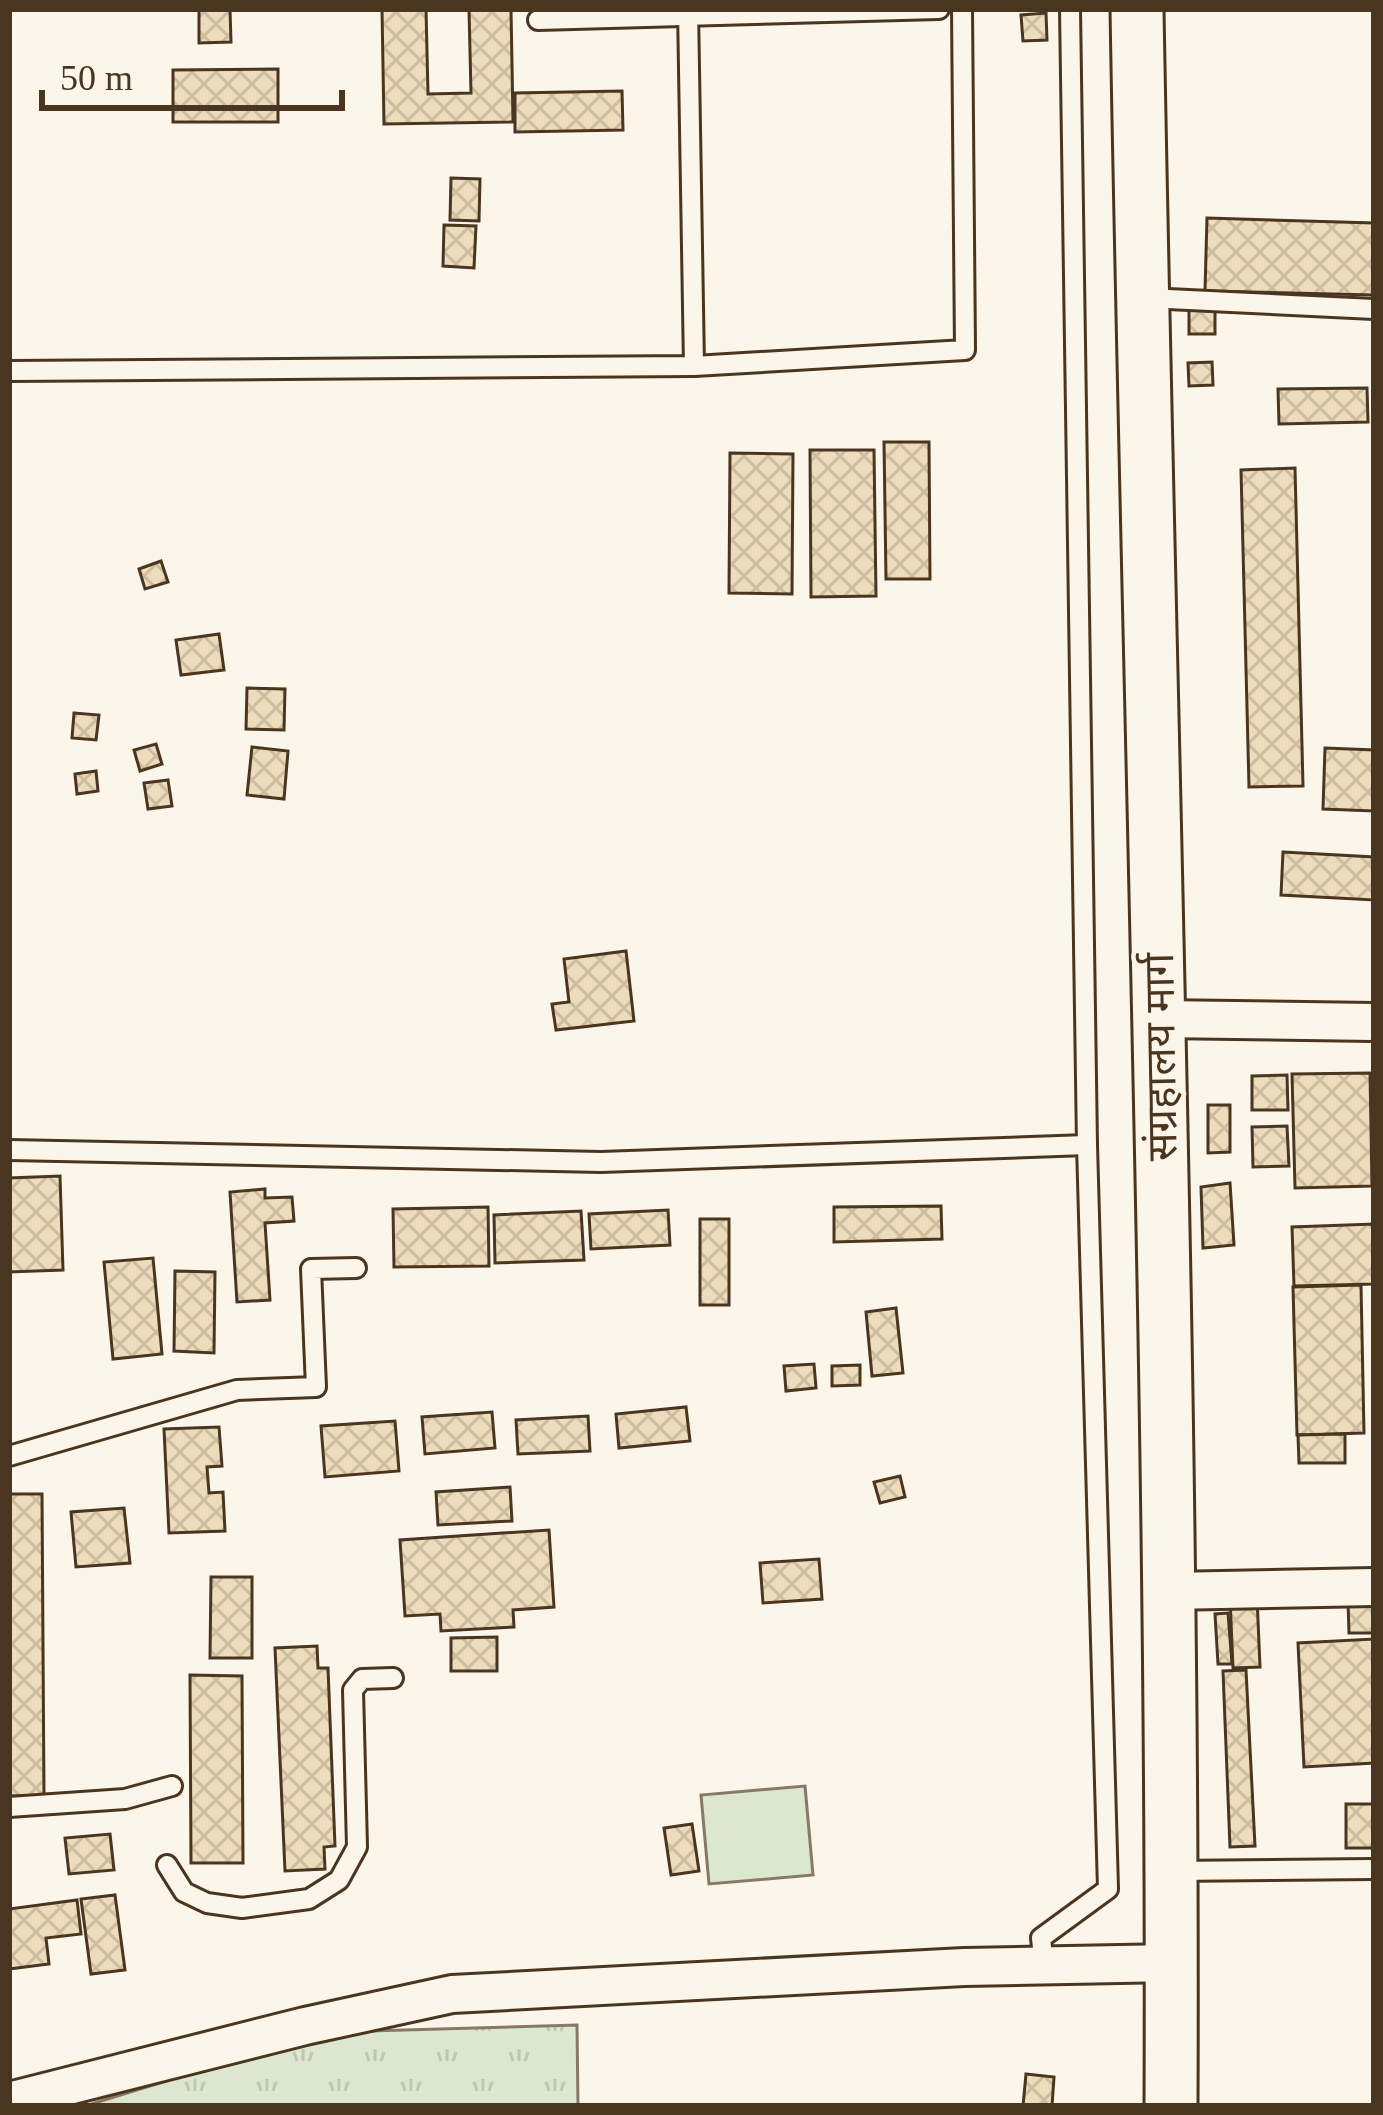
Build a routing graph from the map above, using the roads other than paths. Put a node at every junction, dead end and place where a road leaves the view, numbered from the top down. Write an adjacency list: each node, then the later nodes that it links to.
1 (939, 9): 5 (lane)
2 (962, 9): 9 (lane)
3 (1070, 9): 13 (lane)
4 (1137, 9): 7 (main road, संग्रहालय मार्ग)
5 (688, 12): 6 (lane); 9 (lane)
6 (538, 20)
7 (1142, 298): 8 (lane); 11 (main road, संग्रहालय मार्ग)
8 (1374, 309)
9 (694, 366): 10 (lane)
10 (9, 371)
11 (1160, 1019): 12 (street); 18 (main road, संग्रहालय मार्ग)
12 (1374, 1022)
13 (1087, 1145): 14 (lane); 26 (lane)
14 (9, 1150)
15 (356, 1268): 16 (lane)
16 (9, 1456)
17 (1374, 1587): 18 (street)
18 (1169, 1592): 24 (main road, संग्रहालय मार्ग)
19 (393, 1678): 22 (lane)
20 (172, 1786): 21 (lane)
21 (9, 1807)
22 (167, 1865)
23 (1374, 1869): 24 (lane)
24 (1172, 1871): 25 (main road, संग्रहालय मार्ग)
25 (1172, 1963): 26 (street); 28 (main road, संग्रहालय मार्ग)
26 (1044, 1966): 27 (street)
27 (9, 2101)
28 (1172, 2106)

